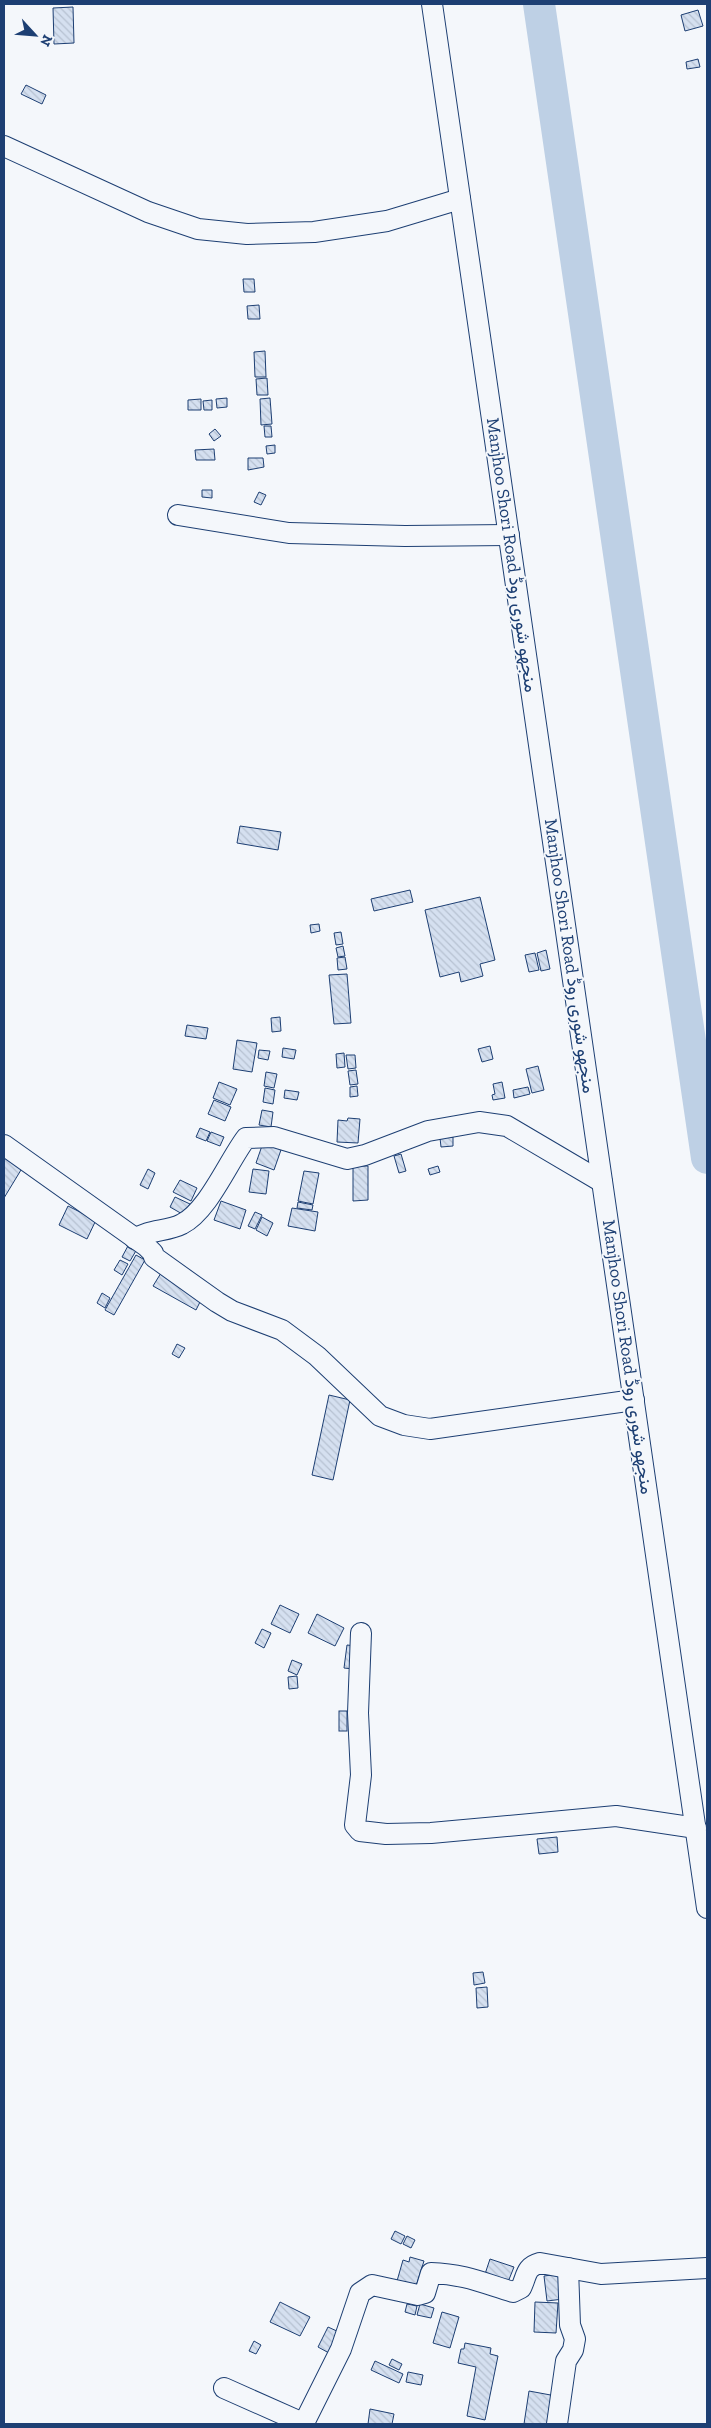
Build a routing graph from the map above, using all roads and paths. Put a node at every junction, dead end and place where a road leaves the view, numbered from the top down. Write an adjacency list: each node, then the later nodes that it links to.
1 (432, 4): 3 (street, Manjhoo Shori Road منجھو شوری روڈ)
2 (4, 146): 3 (street)
3 (460, 199): 5 (street, Manjhoo Shori Road منجھو شوری روڈ)
4 (178, 515): 5 (street)
5 (509, 535): 7 (street, Manjhoo Shori Road منجھو شوری روڈ)
6 (4, 1144): 8 (street)
7 (602, 1182): 8 (street); 9 (street, Manjhoo Shori Road منجھو شوری روڈ)
8 (135, 1239): 9 (street)
9 (634, 1400): 11 (street, Manjhoo Shori Road منجھو شوری روڈ)
10 (361, 1633): 11 (street)
11 (696, 1828): 12 (street, Manjhoo Shori Road منجھو شوری روڈ)
12 (707, 1908)
13 (568, 2268): 14 (street); 16 (street); 17 (street)
14 (707, 2268)
15 (224, 2388): 16 (street)
16 (305, 2424)
17 (558, 2424)

